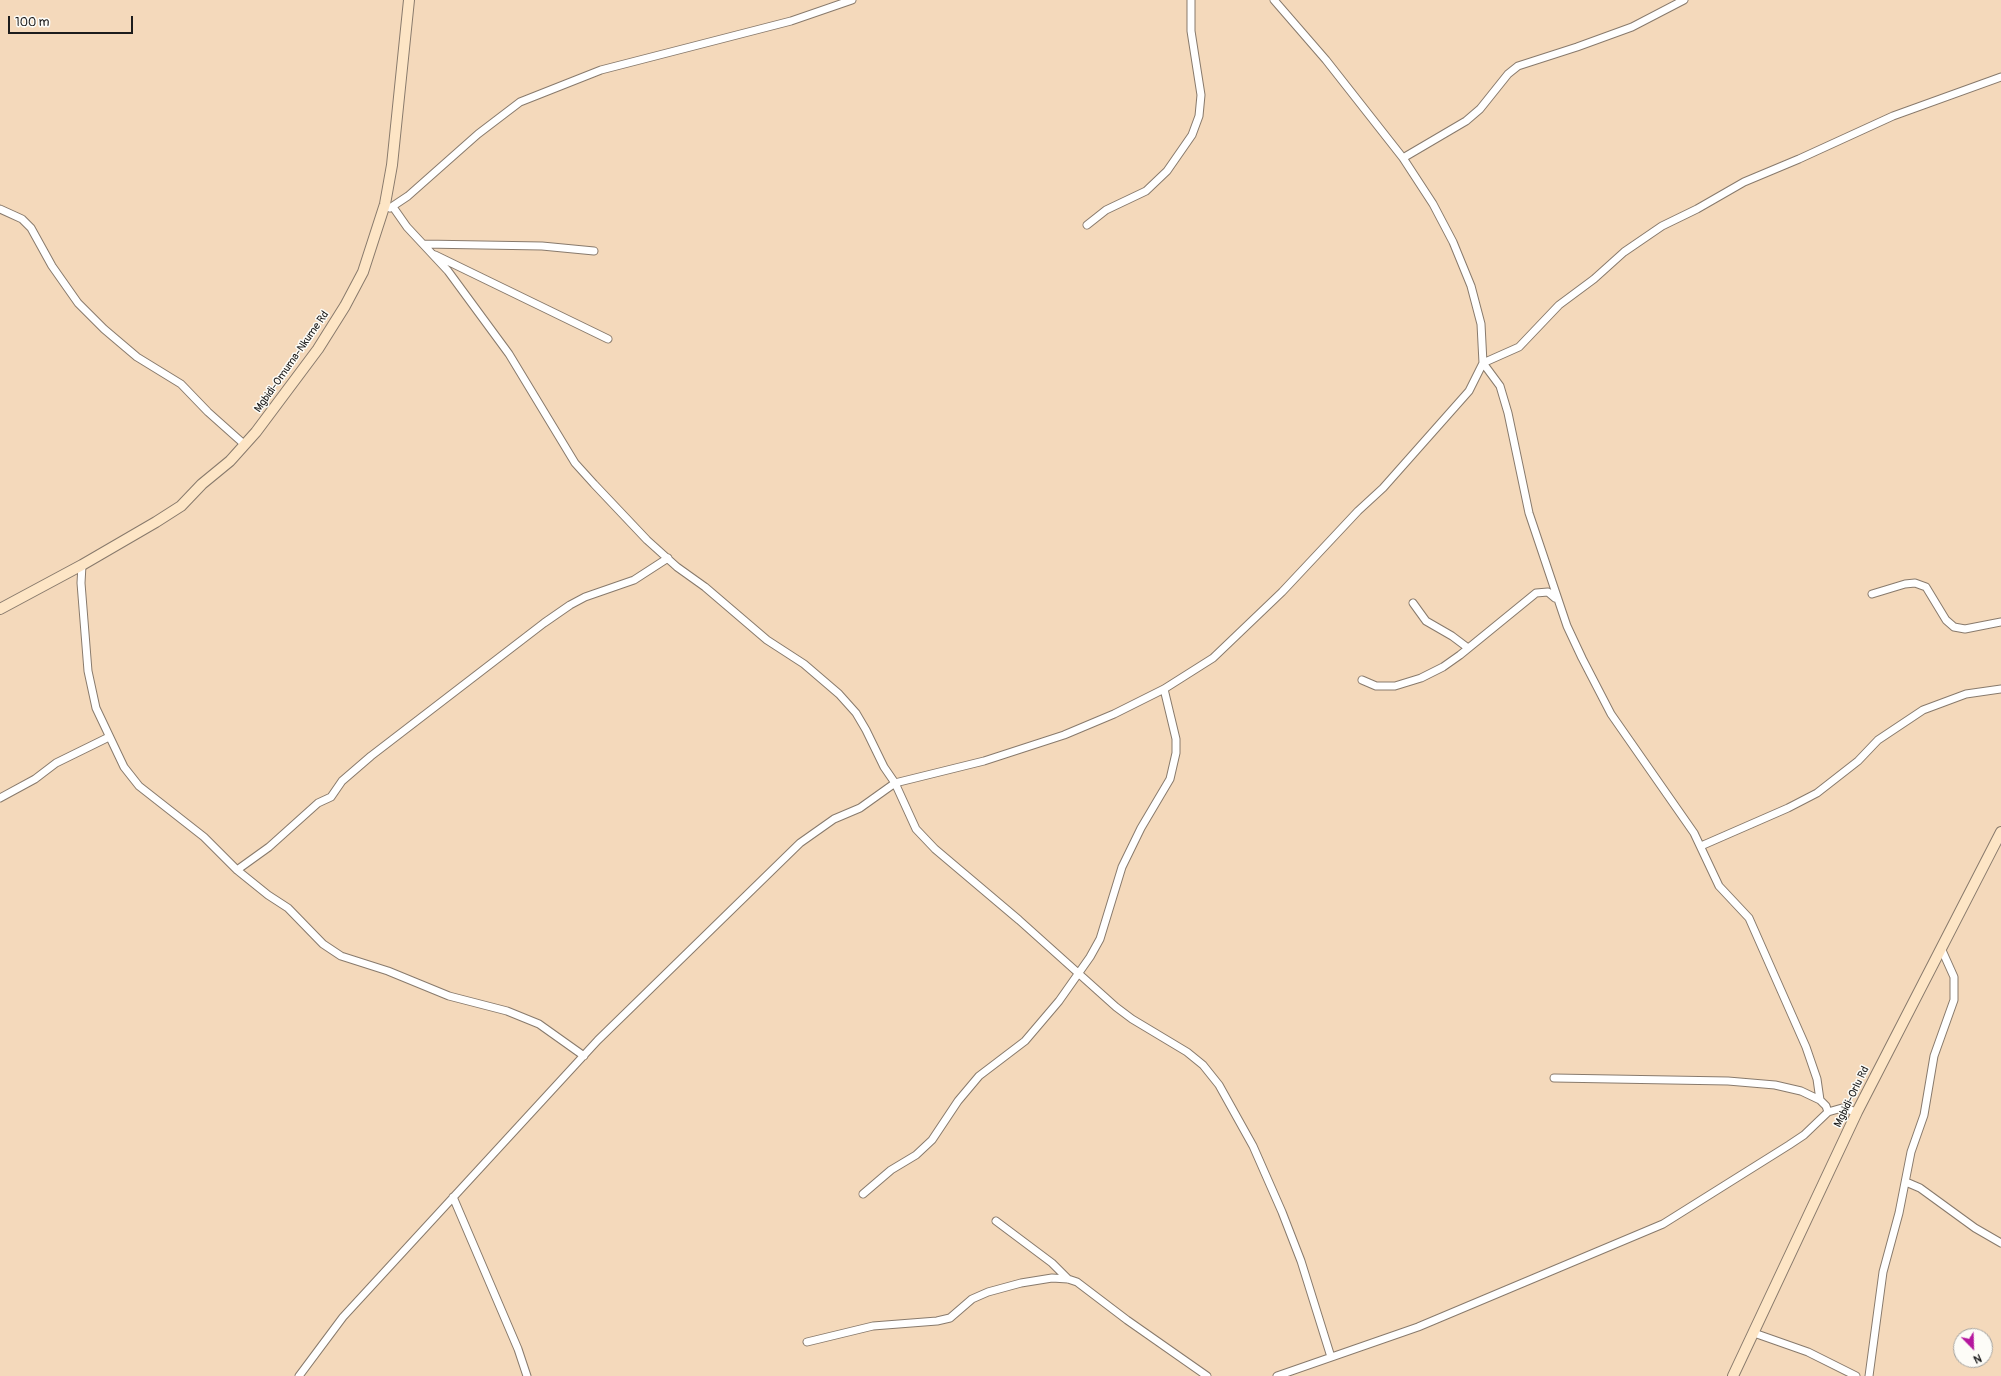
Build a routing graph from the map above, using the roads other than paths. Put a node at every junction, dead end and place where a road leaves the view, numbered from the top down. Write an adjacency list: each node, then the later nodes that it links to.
1 (409, 0): 10 (street, Mgbidi-Omuma-Nkume Rd)
2 (852, 0): 8 (street)
3 (1191, 0): 11 (street)
4 (1274, 0): 7 (street)
5 (1684, 0): 7 (street)
6 (2001, 77): 16 (street)
7 (1402, 158): 16 (street)
8 (393, 207): 10 (street); 12 (street)
9 (0, 209): 17 (street)
10 (383, 211): 17 (street, Mgbidi-Omuma-Nkume Rd)
11 (1087, 225)
12 (424, 244): 13 (street); 14 (street)
13 (594, 251)
14 (433, 254): 15 (street); 18 (street)
15 (608, 339)
16 (1483, 363): 21 (street); 27 (street)
17 (245, 444): 19 (street, Mgbidi-Omuma-Nkume Rd)
18 (668, 558): 30 (street); 34 (street)
19 (82, 565): 23 (street, Mgbidi-Omuma-Nkume Rd); 29 (street)
20 (1872, 594): 24 (street)
21 (1557, 600): 25 (street); 33 (street)
22 (1413, 603): 25 (street)
23 (0, 609)
24 (2001, 622)
25 (1468, 648): 26 (street)
26 (1362, 680)
27 (1164, 689): 30 (street); 36 (street)
28 (2001, 689): 33 (street)
29 (109, 738): 31 (street); 34 (street)
30 (895, 783): 36 (street); 37 (street)
31 (0, 798)
32 (2001, 832): 35 (street, Mgbidi-Orlu Rd)
33 (1701, 846): 39 (street)
34 (237, 870): 37 (street)
35 (1941, 948): 41 (street, Mgbidi-Orlu Rd); 42 (street)
36 (1078, 972): 43 (street); 50 (street)
37 (584, 1056): 44 (street)
38 (1554, 1078): 39 (street)
39 (1820, 1100): 40 (street)
40 (1828, 1112): 41 (street); 50 (street)
41 (1857, 1112): 48 (street, Mgbidi-Orlu Rd)
42 (1906, 1182): 46 (street); 57 (street)
43 (863, 1194)
44 (454, 1196): 51 (street); 52 (street)
45 (996, 1221): 47 (street)
46 (2001, 1243)
47 (1068, 1279): 49 (street); 53 (street)
48 (1754, 1333): 55 (street, Mgbidi-Orlu Rd); 56 (street)
49 (807, 1342)
50 (1331, 1357): 54 (street)
51 (299, 1376)
52 (527, 1376)
53 (1208, 1376)
54 (1277, 1376)
55 (1733, 1376)
56 (1856, 1376)
57 (1869, 1376)

